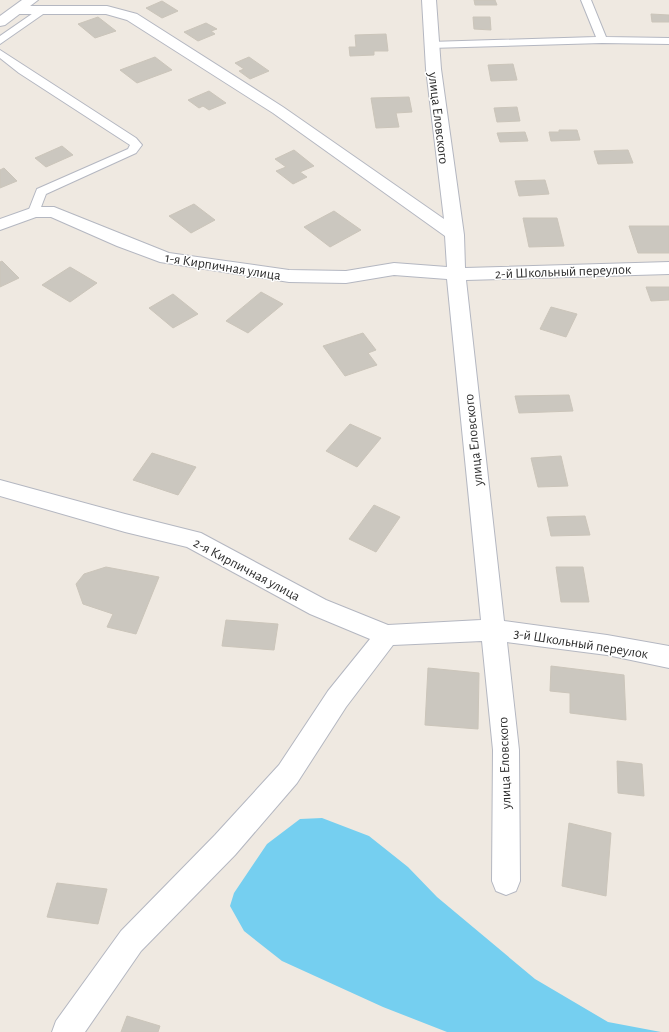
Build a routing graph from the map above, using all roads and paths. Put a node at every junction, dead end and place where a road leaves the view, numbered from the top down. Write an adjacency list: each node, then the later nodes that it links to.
1 (428, 0): 8 (street, улица Еловского)
2 (586, 0): 5 (lane)
3 (37, 5): 4 (street); 6 (lane); 12 (street)
4 (0, 22)
5 (602, 40): 7 (lane); 8 (lane)
6 (0, 41)
7 (669, 41)
8 (430, 45): 12 (street, улица Еловского)
9 (0, 54): 10 (lane)
10 (34, 212): 11 (street, 1-я Кирпичная улица); 14 (street, 1-я Кирпичная улица)
11 (0, 225)
12 (455, 235): 14 (street, улица Еловского)
13 (669, 268): 14 (street, 2-й Школьный переулок)
14 (456, 274): 16 (street, улица Еловского)
15 (0, 488): 17 (street, 2-я Кирпичная улица)
16 (493, 630): 17 (street, 2-я Кирпичная улица); 18 (street, 3-й Школьный переулок); 19 (street, улица Еловского)
17 (387, 635): 20 (street)
18 (669, 657)
19 (506, 881)
20 (68, 1032)

